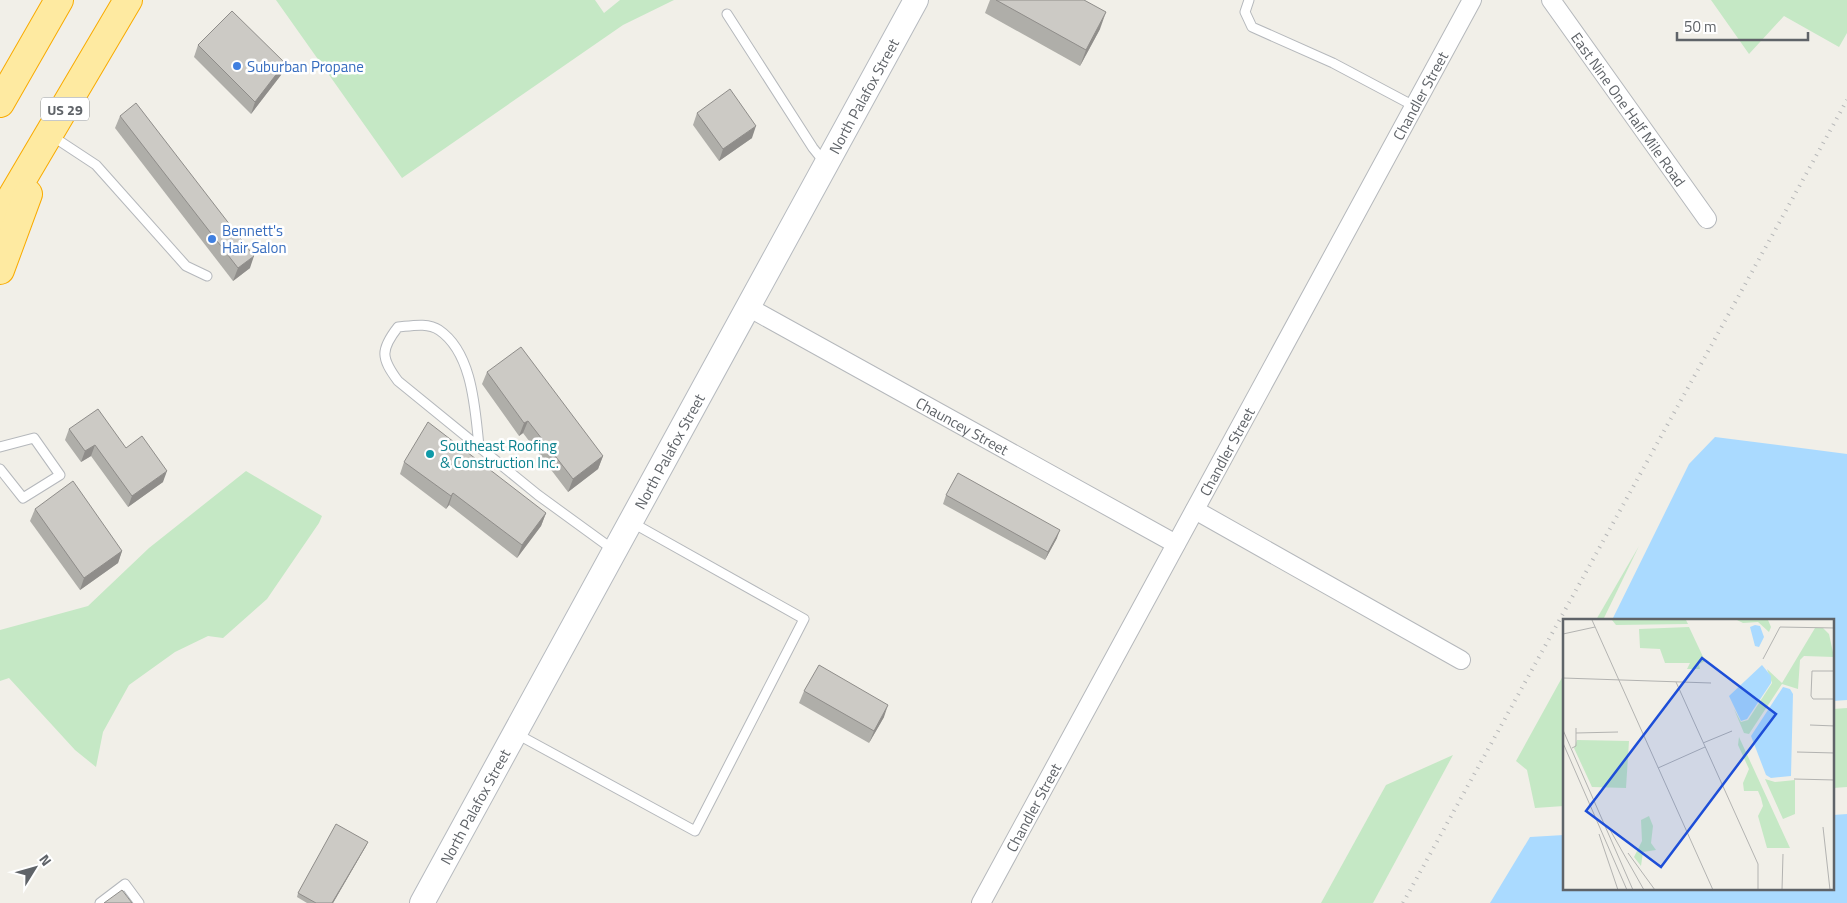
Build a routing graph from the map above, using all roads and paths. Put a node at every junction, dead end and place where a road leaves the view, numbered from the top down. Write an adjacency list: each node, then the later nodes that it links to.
1 (59, 0): 8 (highway)
2 (128, 0): 10 (highway, US 29)
3 (916, 0): 11 (main road, North Palafox Street)
4 (1249, 0): 9 (lane)
5 (1472, 0): 9 (street, Chandler Street)
6 (1551, 0): 13 (street, East Nine One Half Mile Road)
7 (727, 14): 11 (lane)
8 (4, 94)
9 (1414, 106): 20 (street, Chandler Street)
10 (50, 134): 12 (highway, US 29); 14 (highway); 15 (lane)
11 (827, 162): 16 (main road, North Palafox Street)
12 (0, 217)
13 (1707, 219)
14 (0, 270)
15 (207, 276)
16 (748, 307): 21 (main road, North Palafox Street); 22 (street, Chauncey Street)
17 (479, 446): 17 (lane); 23 (lane)
18 (0, 447): 19 (lane)
19 (1, 474)
20 (1194, 510): 22 (street, Chandler Street); 24 (street)
21 (631, 521): 23 (main road, North Palafox Street); 25 (lane)
22 (1176, 544): 29 (street, Chandler Street)
23 (615, 551): 25 (main road, North Palafox Street)
24 (1461, 660)
25 (515, 733): 28 (main road, North Palafox Street)
26 (100, 903): 27 (lane)
27 (139, 903)
28 (422, 903)
29 (981, 903)

